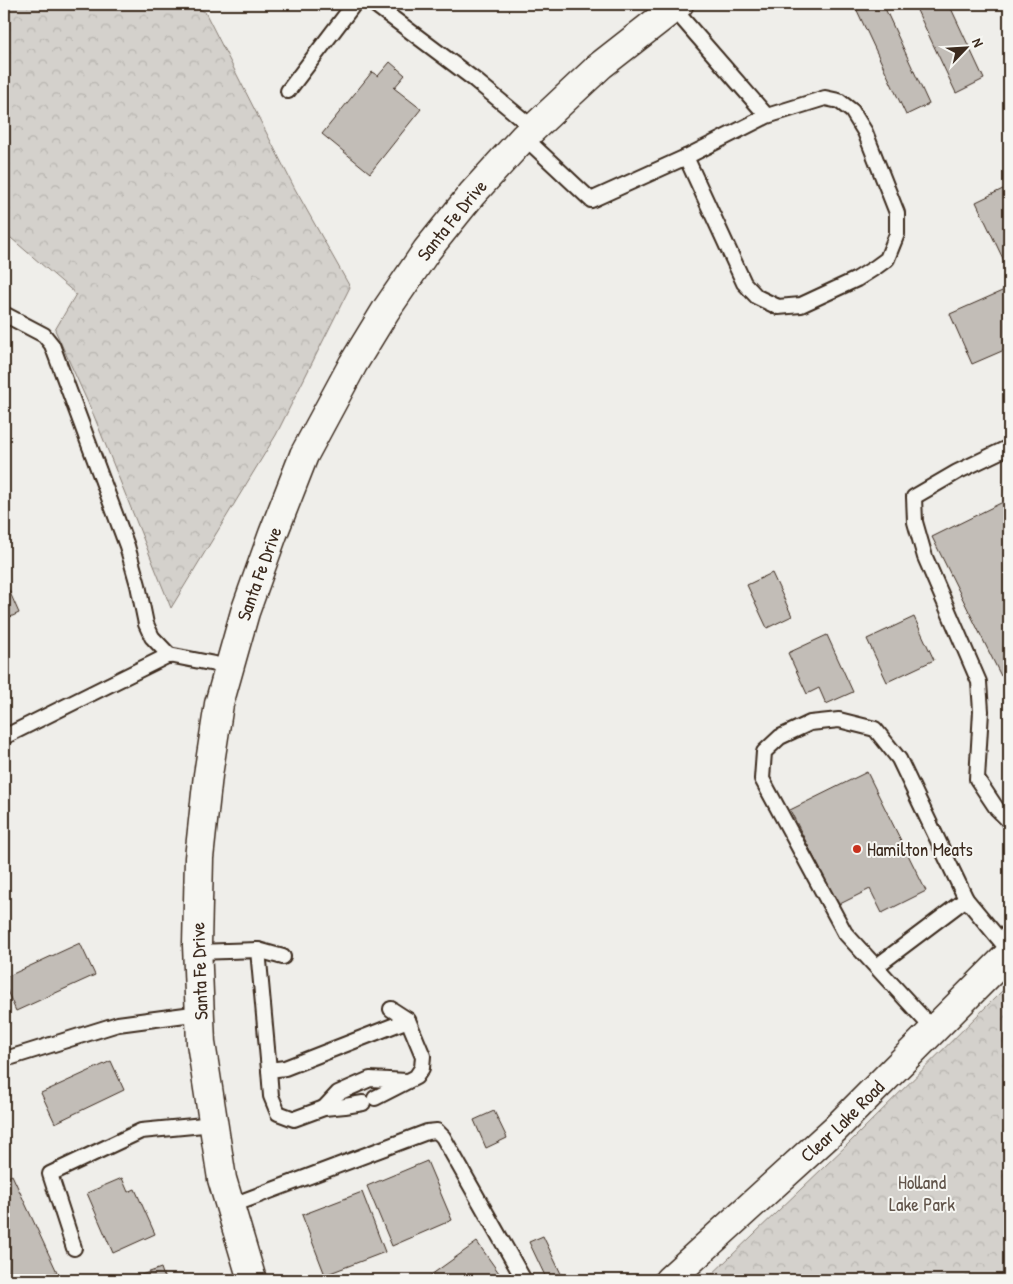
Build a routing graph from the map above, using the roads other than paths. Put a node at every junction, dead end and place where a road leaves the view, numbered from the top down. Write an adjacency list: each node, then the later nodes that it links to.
1 (354, 4): 4 (lane)
2 (374, 4): 6 (lane)
3 (676, 6): 5 (lane); 6 (main road, Santa Fe Drive)
4 (288, 91)
5 (767, 116): 7 (lane); 7 (lane)
6 (528, 132): 7 (lane); 11 (main road, Santa Fe Drive)
7 (686, 157)
8 (4, 314): 10 (lane)
9 (1009, 447): 13 (lane)
10 (170, 656): 11 (lane); 12 (lane)
11 (230, 667): 16 (main road, Santa Fe Drive)
12 (4, 737)
13 (1009, 821)
14 (966, 899): 17 (lane); 19 (lane); 19 (lane)
15 (258, 950): 16 (lane); 18 (lane); 25 (lane)
16 (197, 952): 21 (main road, Santa Fe Drive)
17 (1009, 952): 23 (main road, Clear Lake Road)
18 (283, 957)
19 (877, 966): 23 (lane)
20 (391, 1009): 22 (lane)
21 (200, 1013): 24 (lane); 28 (main road, Santa Fe Drive)
22 (408, 1020): 25 (lane); 26 (lane)
23 (934, 1030): 33 (main road, Clear Lake Road)
24 (12, 1057)
25 (269, 1070): 27 (lane)
26 (407, 1081): 27 (lane); 27 (lane)
27 (324, 1108)
28 (214, 1124): 29 (main road, Santa Fe Drive); 30 (lane)
29 (230, 1206): 31 (main road, Santa Fe Drive); 32 (lane)
30 (74, 1248)
31 (252, 1280)
32 (524, 1280)
33 (669, 1280)

